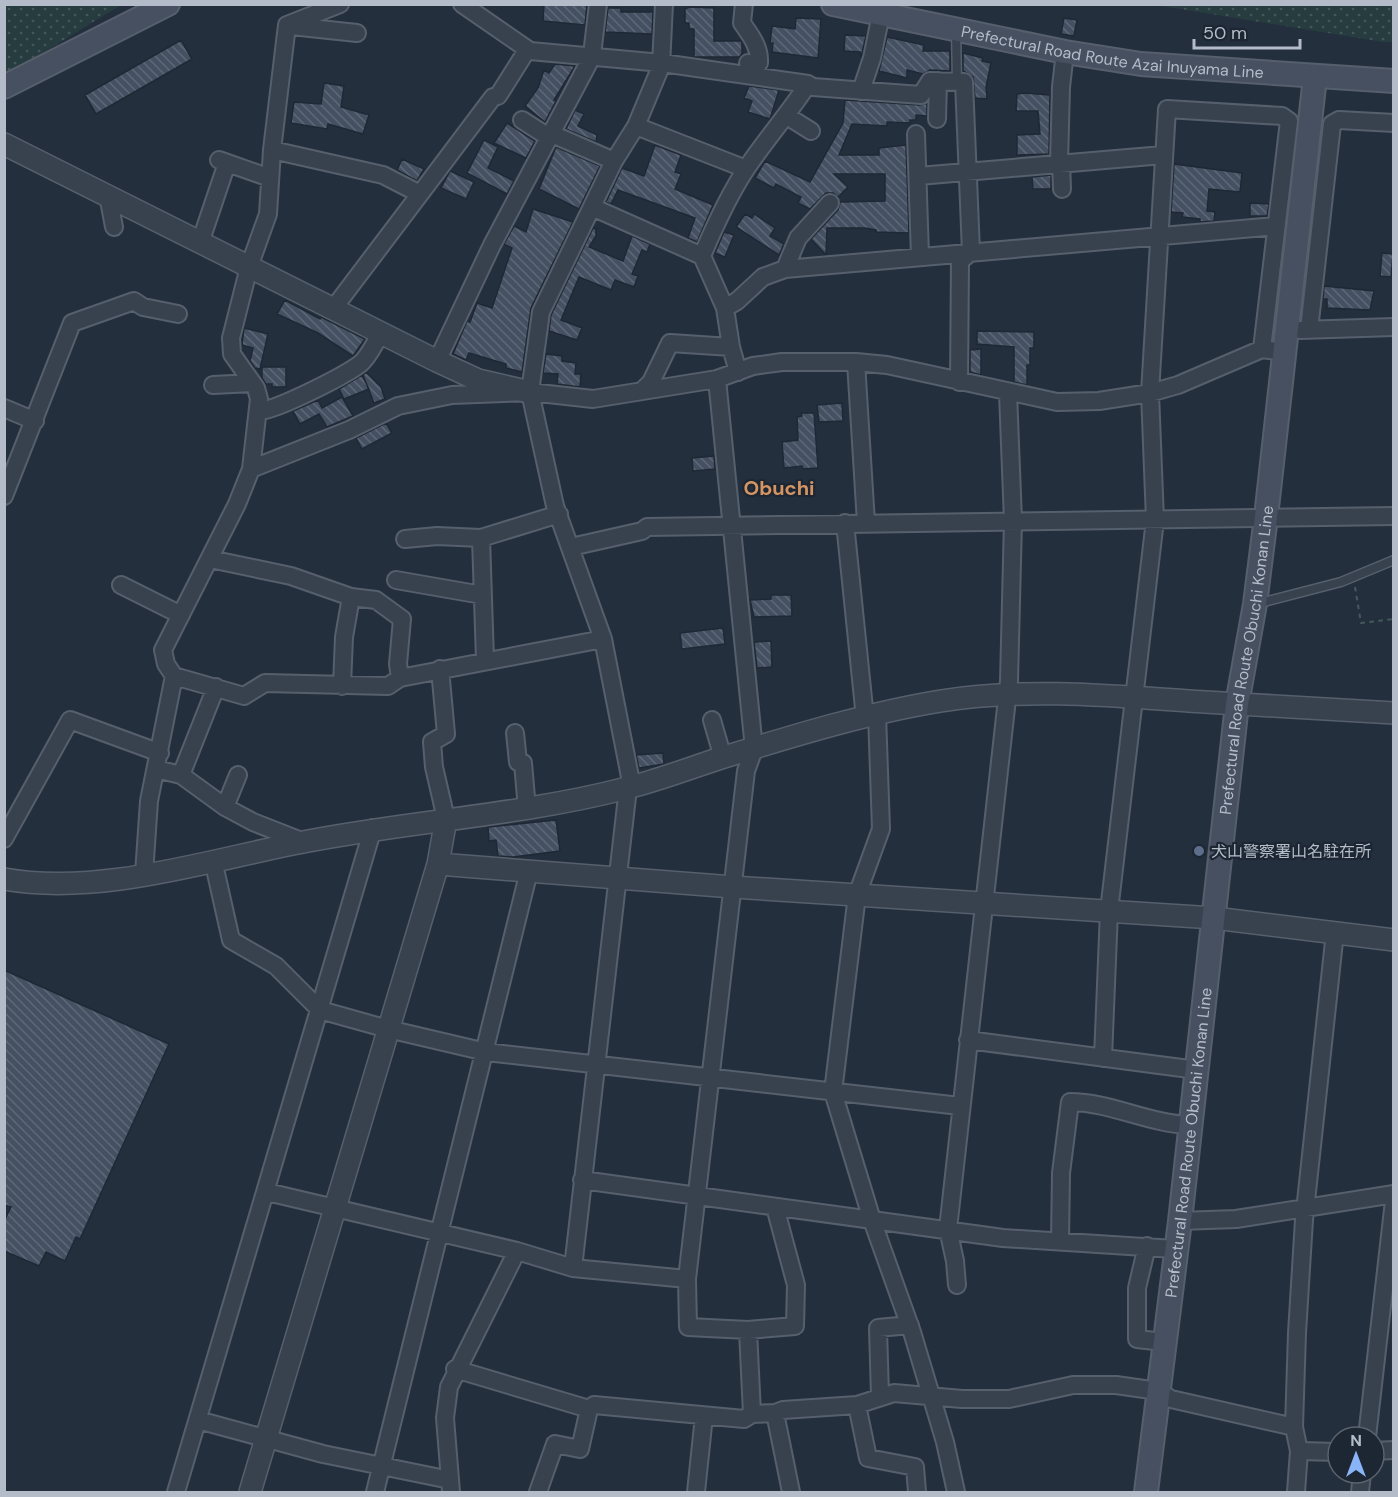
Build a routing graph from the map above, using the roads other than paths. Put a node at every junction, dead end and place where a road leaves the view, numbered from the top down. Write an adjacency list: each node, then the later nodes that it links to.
1 (168, 4): 22 (main road)
2 (340, 4): 9 (street)
3 (462, 4): 12 (street)
4 (598, 4): 14 (street)
5 (664, 4): 15 (street)
6 (744, 4): 16 (street)
7 (833, 4): 8 (main road, Prefectural Road Route Azai Inuyama Line)
8 (881, 14): 10 (main road, Prefectural Road Route Azai Inuyama Line); 23 (street)
9 (287, 26): 11 (street); 33 (street)
10 (956, 29): 13 (main road, Prefectural Road Route Azai Inuyama Line); 20 (lane)
11 (357, 33)
12 (527, 50): 14 (street); 42 (street)
13 (1065, 52): 17 (main road, Prefectural Road Route Azai Inuyama Line); 36 (street)
14 (592, 55): 15 (street); 31 (street)
15 (662, 63): 21 (street); 28 (street)
16 (748, 63)
17 (1315, 77): 19 (main road, Prefectural Road Route Azai Inuyama Line); 60 (main road, Prefectural Road Route Obuchi Konan Line)
18 (938, 81): 20 (street); 23 (street); 25 (street)
19 (1394, 81)
20 (957, 82): 38 (street)
21 (808, 84): 23 (street); 24 (street)
22 (4, 87)
23 (861, 91)
24 (787, 116): 29 (street); 37 (street)
25 (937, 119)
26 (522, 120): 31 (street)
27 (1394, 123): 60 (street)
28 (636, 126): 35 (street); 37 (street)
29 (812, 131)
30 (916, 134): 40 (street)
31 (551, 136): 35 (street); 62 (street)
32 (4, 144): 43 (street)
33 (273, 150): 39 (street); 42 (street)
34 (1163, 155): 36 (street); 46 (street); 48 (street)
35 (614, 161): 45 (street)
36 (1060, 163): 38 (street); 41 (street)
37 (746, 169): 51 (street)
38 (968, 172): 40 (street); 50 (street)
39 (270, 178): 49 (street); 53 (street)
40 (914, 187): 52 (street)
41 (1062, 189)
42 (420, 194): 56 (street)
43 (108, 195): 47 (street); 49 (street)
44 (830, 203): 54 (street)
45 (592, 207): 51 (street); 70 (street)
46 (1276, 226): 48 (street); 60 (street)
47 (114, 227)
48 (1158, 237): 50 (street); 72 (street)
49 (200, 243): 53 (street)
50 (971, 252): 52 (street); 66 (street)
51 (702, 256): 55 (street)
52 (920, 256): 54 (street)
53 (249, 267): 56 (street); 67 (street)
54 (785, 269): 55 (street)
55 (725, 308): 61 (street)
56 (333, 309): 59 (street)
57 (178, 314): 75 (street)
58 (1394, 327): 60 (street)
59 (381, 333): 62 (street); 74 (street)
60 (1286, 341): 72 (street); 80 (main road, Prefectural Road Route Obuchi Konan Line)
61 (731, 347): 64 (street); 69 (street)
62 (436, 362): 70 (street)
63 (856, 362): 64 (street); 66 (street); 84 (street)
64 (738, 372): 65 (street)
65 (717, 379): 69 (street); 85 (street)
66 (959, 382): 71 (street)
67 (252, 383): 68 (street); 74 (street)
68 (213, 385)
69 (643, 390): 70 (street)
70 (530, 392): 76 (street); 78 (street)
71 (1008, 393): 72 (street); 82 (street)
72 (1150, 393): 81 (street)
73 (4, 408): 75 (street)
74 (260, 411): 76 (street)
75 (35, 421): 77 (street)
76 (251, 468): 89 (street)
77 (4, 495)
78 (559, 514): 86 (street); 88 (street)
79 (1394, 516): 80 (street)
80 (1266, 517): 81 (street); 95 (main road, Prefectural Road Route Obuchi Konan Line)
81 (1155, 519): 82 (street); 105 (street)
82 (1013, 521): 84 (street); 104 (street)
83 (845, 523): 84 (street); 85 (street); 108 (street)
84 (866, 523)
85 (731, 526): 88 (street); 111 (street)
86 (481, 538): 87 (street); 93 (street)
87 (405, 539)
88 (571, 547): 97 (street)
89 (210, 559): 94 (street); 96 (street)
90 (1394, 560): 95 (lane)
91 (396, 580): 93 (street)
92 (121, 585): 96 (street)
93 (482, 596): 98 (street)
94 (351, 597): 101 (street); 102 (street)
95 (1255, 604): 106 (main road, Prefectural Road Route Obuchi Konan Line)
96 (181, 615): 100 (street)
97 (603, 639): 98 (street); 116 (street)
98 (484, 660): 99 (street)
99 (440, 669): 101 (street); 119 (street)
100 (174, 676): 103 (street); 113 (street)
101 (400, 678): 102 (street)
102 (342, 686): 103 (street)
103 (216, 687): 114 (street)
104 (1008, 693): 105 (street); 108 (street); 131 (street)
105 (1136, 697): 106 (street); 132 (street)
106 (1238, 704): 107 (street); 133 (main road, Prefectural Road Route Obuchi Konan Line)
107 (1394, 713)
108 (871, 716): 111 (street); 130 (street)
109 (712, 720): 112 (street)
110 (515, 733): 118 (street)
111 (753, 749): 112 (street); 129 (street)
112 (723, 758): 116 (street)
113 (158, 761): 114 (street); 121 (street); 126 (street)
114 (181, 775): 117 (street)
115 (238, 775): 117 (street)
116 (630, 788): 118 (street); 127 (street)
117 (225, 807): 122 (street)
118 (527, 810): 119 (street)
119 (446, 819): 120 (street); 124 (street)
120 (373, 828): 122 (street); 136 (street)
121 (4, 839)
122 (304, 842): 123 (street)
123 (213, 860): 126 (street); 136 (street)
124 (438, 864): 125 (street); 137 (street)
125 (530, 871): 127 (street); 139 (street)
126 (144, 874): 128 (street)
127 (618, 878): 129 (street); 141 (street)
128 (4, 879)
129 (733, 887): 130 (street); 143 (street)
130 (857, 895): 131 (street); 144 (street)
131 (985, 902): 132 (street); 138 (street)
132 (1109, 911): 133 (street); 140 (street)
133 (1214, 918): 134 (street); 142 (main road, Prefectural Road Route Obuchi Konan Line)
134 (1335, 932): 135 (street); 153 (street)
135 (1394, 940)
136 (320, 1010): 137 (street); 148 (street)
137 (388, 1029): 139 (street); 154 (street)
138 (968, 1040): 140 (street); 145 (street)
139 (486, 1052): 141 (street); 158 (street)
140 (1103, 1058): 142 (street)
141 (596, 1063): 143 (street); 147 (street)
142 (1197, 1070): 146 (main road, Prefectural Road Route Obuchi Konan Line)
143 (710, 1078): 144 (street); 150 (street)
144 (833, 1092): 145 (street); 155 (street)
145 (960, 1106): 157 (street)
146 (1190, 1125): 156 (main road, Prefectural Road Route Obuchi Konan Line); 159 (street)
147 (582, 1180): 150 (street); 163 (street)
148 (267, 1191): 154 (street); 178 (street)
149 (1394, 1194): 153 (street)
150 (697, 1196): 152 (street); 164 (street)
151 (1394, 1201): 179 (street)
152 (775, 1207): 155 (street); 167 (street)
153 (1306, 1207): 156 (street); 180 (street)
154 (336, 1210): 158 (street); 181 (street)
155 (872, 1220): 157 (street); 166 (street)
156 (1180, 1221): 161 (main road, Prefectural Road Route Obuchi Konan Line)
157 (948, 1229): 159 (street); 165 (street)
158 (438, 1233): 162 (street); 184 (street)
159 (1060, 1241): 160 (street)
160 (1147, 1246): 161 (street); 168 (street)
161 (1175, 1249): 168 (main road, Prefectural Road Route Obuchi Konan Line)
162 (517, 1251): 163 (street); 169 (street)
163 (573, 1268): 164 (street)
164 (687, 1279): 167 (street)
165 (957, 1285)
166 (910, 1325): 171 (street); 172 (street)
167 (748, 1330): 176 (street)
168 (1164, 1342): 170 (main road, Prefectural Road Route Obuchi Konan Line)
169 (455, 1369): 174 (street); 185 (street)
170 (1158, 1391): 172 (street); 180 (street); 194 (main road, Prefectural Road Route Obuchi Konan Line)
171 (880, 1396): 172 (street); 173 (street)
172 (931, 1397): 193 (street)
173 (857, 1405): 175 (street); 192 (street)
174 (589, 1409): 177 (street); 189 (street)
175 (776, 1413): 176 (street); 191 (street)
176 (752, 1414): 177 (street)
177 (704, 1416): 190 (street)
178 (198, 1420): 181 (street); 186 (street)
179 (1368, 1425)
180 (1294, 1427): 182 (street)
181 (265, 1439): 184 (street); 187 (street)
182 (1299, 1451): 183 (street); 195 (street)
183 (1326, 1452)
184 (381, 1467): 185 (street); 188 (street)
185 (451, 1486)
186 (176, 1492)
187 (250, 1492)
188 (375, 1492)
189 (538, 1492)
190 (696, 1492)
191 (791, 1492)
192 (917, 1492)
193 (956, 1492)
194 (1146, 1492)
195 (1296, 1492)

